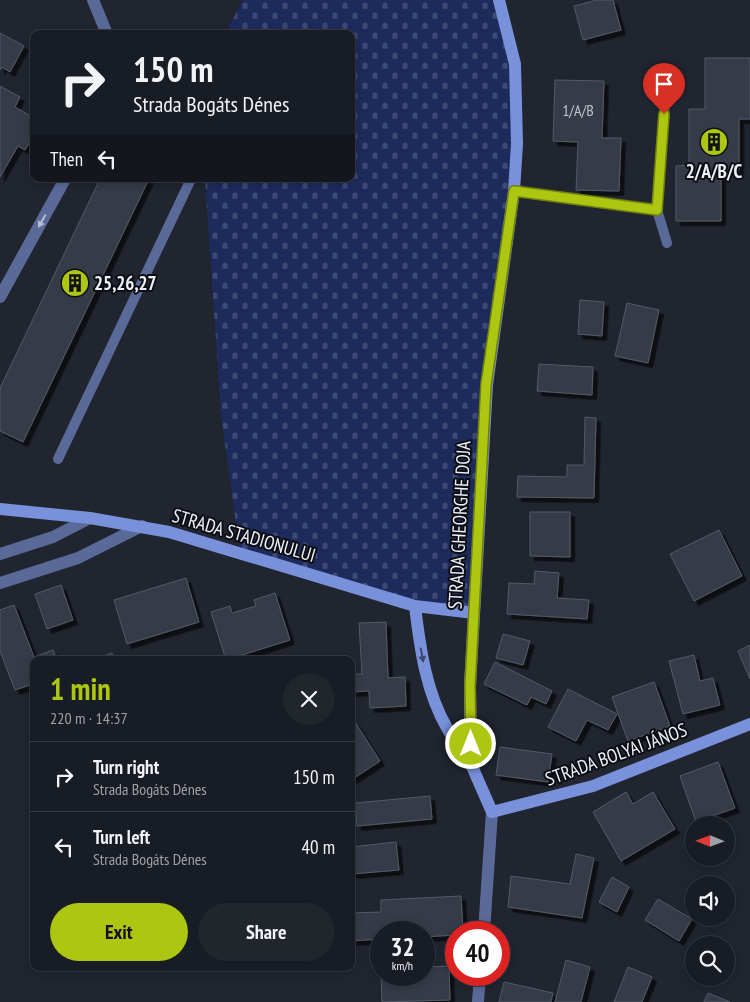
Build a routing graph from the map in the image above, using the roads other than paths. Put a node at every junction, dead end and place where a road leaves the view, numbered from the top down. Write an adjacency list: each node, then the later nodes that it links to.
1 (93, 0): 3 (street)
2 (499, 0): 7 (street, STRADA GHEORGHE DOJA)
3 (105, 30)
4 (667, 75): 8 (lane)
5 (63, 182): 10 (street, one-way to 10)
6 (190, 182): 11 (lane)
7 (514, 191): 8 (lane); 18 (street, STRADA GHEORGHE DOJA)
8 (657, 210): 9 (lane)
9 (667, 243)
10 (0, 297)
11 (58, 459)
12 (0, 509): 13 (street, STRADA STADIONULUI)
13 (90, 518): 14 (street, STRADA STADIONULUI); 15 (street)
14 (142, 526): 16 (street); 17 (street, STRADA STADIONULUI)
15 (0, 554)
16 (0, 583)
17 (415, 606): 18 (street, STRADA STADIONULUI); 20 (street, one-way to 20)
18 (474, 613): 20 (street, STRADA GHEORGHE DOJA)
19 (750, 724): 21 (street, STRADA BOLYAI JÁNOS)
20 (471, 764): 21 (street, STRADA GHEORGHE DOJA)
21 (492, 812): 22 (street)
22 (485, 921)
23 (479, 986): 24 (street)
24 (478, 1002)

